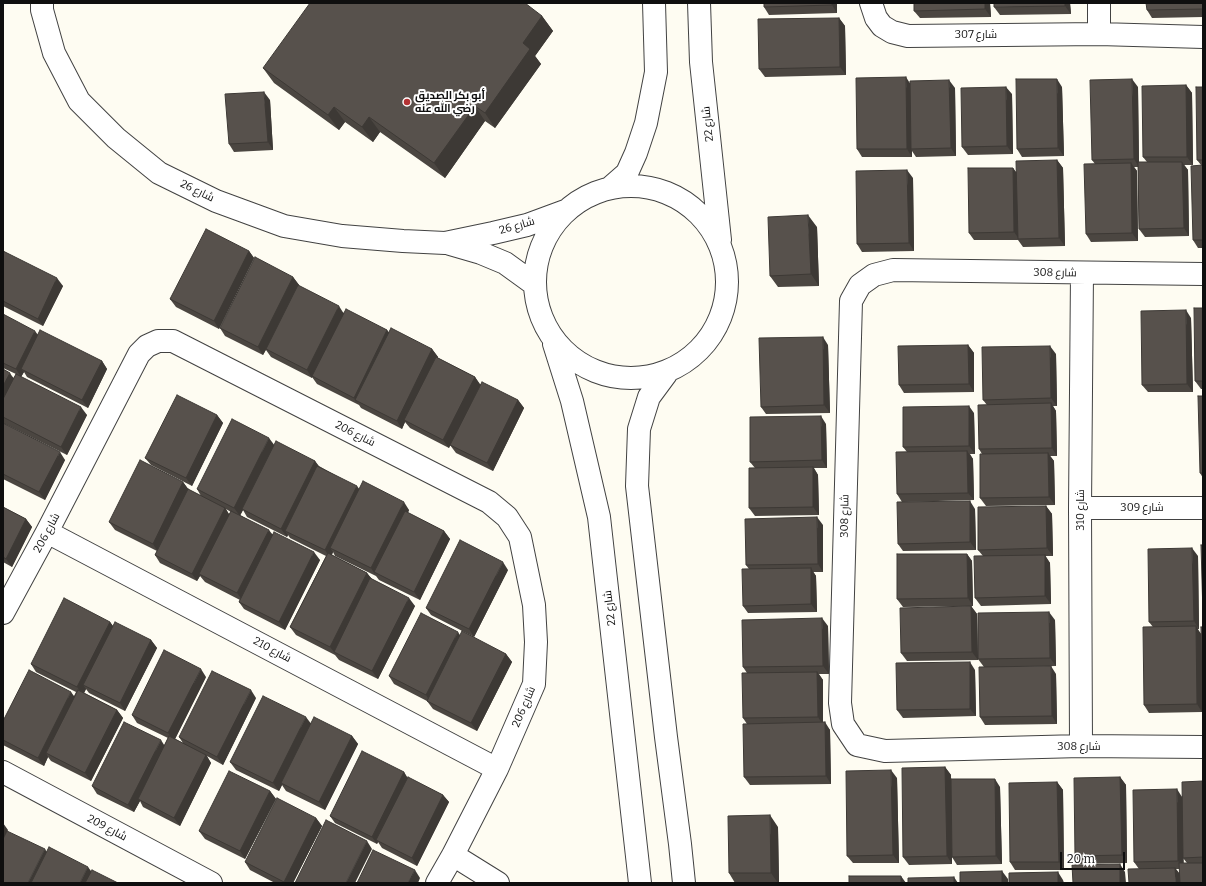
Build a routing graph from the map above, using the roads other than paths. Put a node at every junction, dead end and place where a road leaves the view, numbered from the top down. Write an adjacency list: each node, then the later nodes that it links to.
1 (42, 3): 10 (street, شارع 26)
2 (654, 3): 8 (street)
3 (699, 3): 11 (street, شارع 22)
4 (871, 3): 6 (street, شارع 307)
5 (1099, 3): 6 (street)
6 (1099, 34): 7 (street, شارع 307)
7 (1203, 37)
8 (611, 187): 9 (street); 11 (street)
9 (564, 211): 10 (street, شارع 26); 14 (street)
10 (445, 243): 14 (street, شارع 26)
11 (721, 245): 16 (street)
12 (1082, 273): 13 (street, شارع 308); 17 (street, شارع 310); 21 (street, شارع 308)
13 (1203, 274)
14 (534, 284): 15 (street)
15 (552, 339): 16 (street); 26 (street, شارع 22)
16 (666, 374): 32 (street)
17 (1080, 508): 18 (street, شارع 309); 21 (street, شارع 310)
18 (1203, 508)
19 (47, 532): 20 (street, شارع 206); 23 (street, شارع 210); 23 (street, شارع 206)
20 (3, 613)
21 (1081, 746): 22 (street, شارع 308)
22 (1203, 748)
23 (497, 769): 25 (street, شارع 206)
24 (3, 772): 27 (street, شارع 209)
25 (453, 855): 28 (street, شارع 206); 29 (street)
26 (638, 858): 30 (street); 31 (street, شارع 22)
27 (211, 883)
28 (437, 883)
29 (498, 883)
30 (623, 883)
31 (640, 883)
32 (684, 883)

